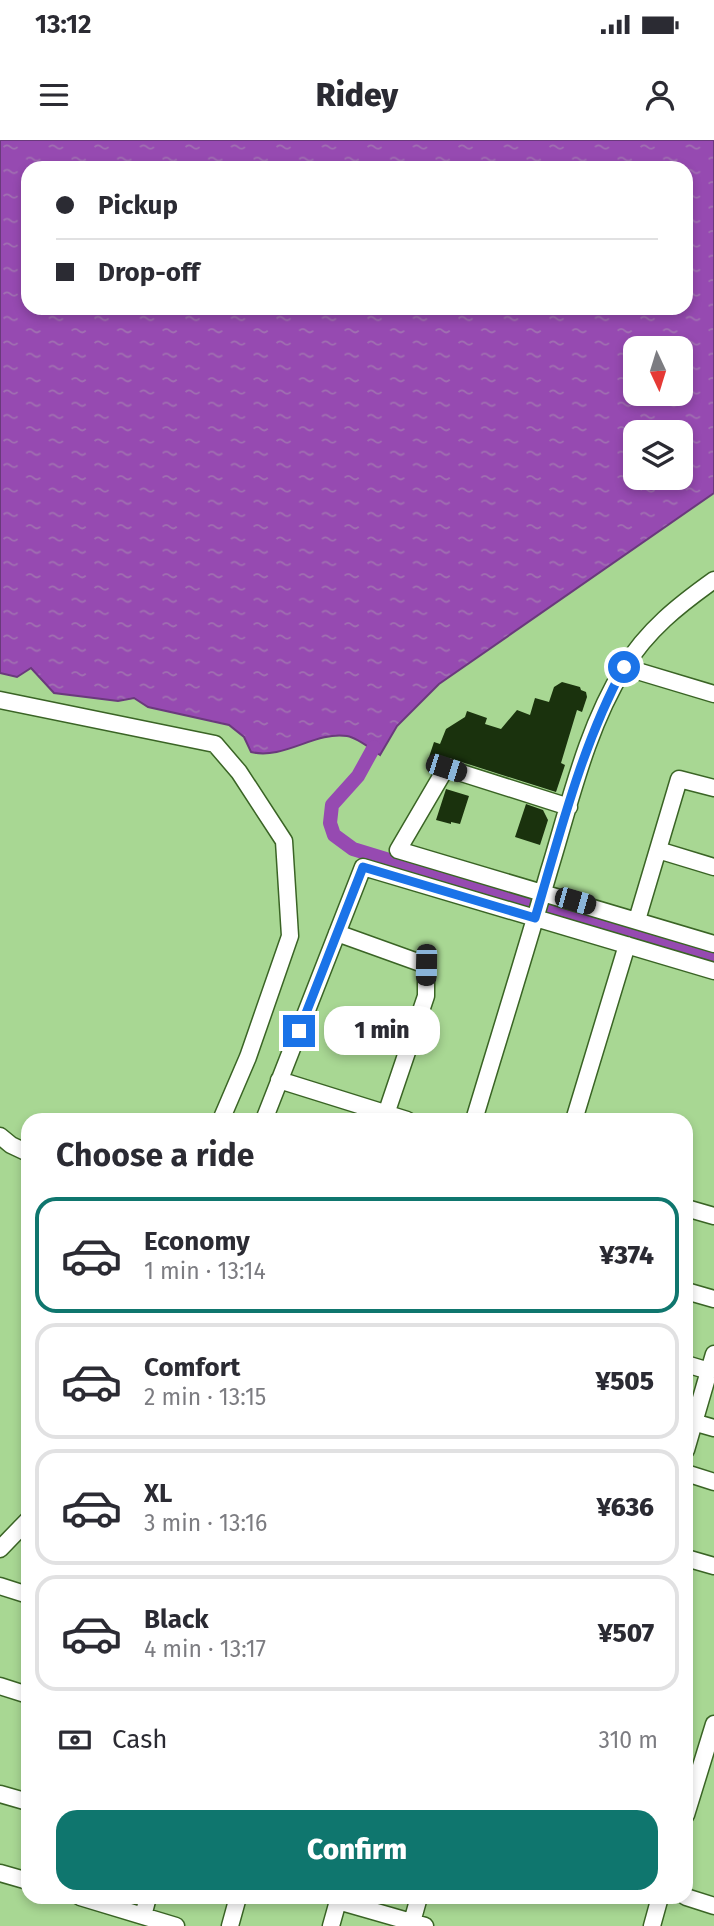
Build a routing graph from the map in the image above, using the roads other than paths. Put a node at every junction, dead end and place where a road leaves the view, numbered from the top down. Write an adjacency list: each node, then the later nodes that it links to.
1 (710, 586): 2 (street)
2 (624, 667): 3 (street); 6 (street)
3 (714, 694)
4 (0, 700): 16 (street)
5 (714, 788): 7 (street)
6 (569, 807): 9 (street); 9 (street)
7 (658, 850): 8 (street); 10 (street)
8 (714, 867)
9 (539, 906): 10 (street); 11 (street); 13 (street); 20 (street)
10 (637, 920): 12 (street)
11 (337, 933): 15 (street); 19 (street)
12 (714, 944)
13 (627, 945): 14 (street); 21 (street)
14 (714, 971)
15 (279, 1080): 17 (street); 18 (street)
16 (224, 1113)
17 (267, 1113)
18 (374, 1113)
19 (386, 1113)
20 (476, 1113)
21 (576, 1113)
22 (0, 1136): 23 (street)
23 (21, 1150)
24 (693, 1210): 25 (street)
25 (714, 1216)
26 (693, 1292): 27 (street)
27 (714, 1299)
28 (714, 1354): 30 (street)
29 (693, 1366): 30 (street)
30 (709, 1371): 31 (street)
31 (693, 1413)
32 (693, 1422): 33 (street)
33 (714, 1428)
34 (693, 1475): 35 (street)
35 (714, 1482)
36 (21, 1527): 37 (street)
37 (0, 1549)
38 (693, 1560): 39 (street)
39 (714, 1566)
40 (0, 1586): 41 (street)
41 (21, 1593)
42 (0, 1686): 43 (street)
43 (21, 1693)
44 (714, 1724): 45 (street)
45 (693, 1785)
46 (0, 1794): 47 (street)
47 (21, 1800)
48 (0, 1873): 49 (street)
49 (21, 1879)
50 (693, 1899): 58 (street)
51 (103, 1904): 59 (street)
52 (146, 1904): 59 (street)
53 (236, 1904): 62 (street)
54 (337, 1904): 63 (street)
55 (349, 1904): 60 (street)
56 (419, 1904): 60 (street)
57 (658, 1904): 64 (street)
58 (714, 1906)
59 (143, 1916): 61 (street)
60 (419, 1924)
61 (176, 1926)
62 (230, 1926)
63 (331, 1926)
64 (652, 1926)

